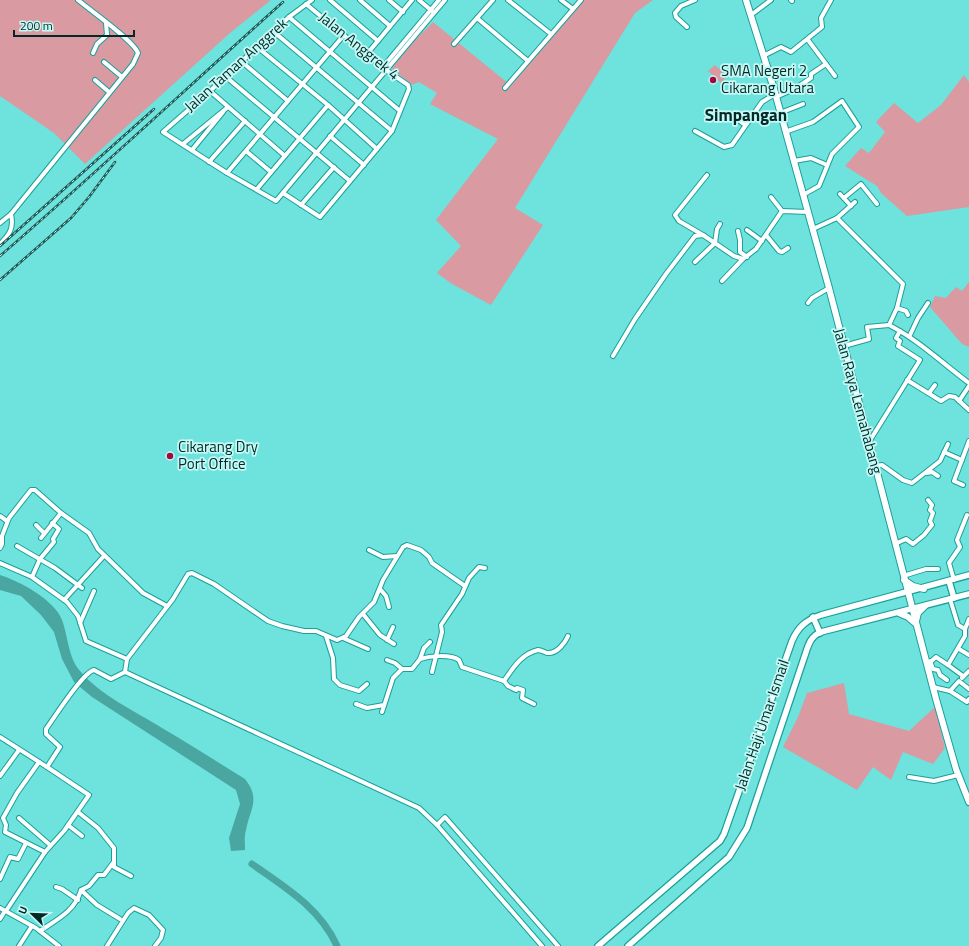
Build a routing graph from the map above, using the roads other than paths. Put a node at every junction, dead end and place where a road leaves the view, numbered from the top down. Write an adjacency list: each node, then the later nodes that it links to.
1 (78, 0): 25 (street)
2 (312, 0): 18 (street, Jalan Taman Anggrek)
3 (330, 0): 32 (street)
4 (360, 0): 26 (street)
5 (389, 0): 20 (street)
6 (412, 0): 20 (street)
7 (419, 0): 21 (street)
8 (440, 0): 21 (street)
9 (445, 0): 21 (street)
10 (493, 0): 24 (street)
11 (508, 0): 29 (street)
12 (561, 0): 19 (street)
13 (581, 0): 19 (street)
14 (694, 0): 27 (street)
15 (746, 0): 22 (main road, Jalan Raya Lemahabang)
16 (771, 0): 22 (street)
17 (831, 0): 31 (street)
18 (306, 4): 23 (street, Jalan Taman Anggrek); 30 (street, Jalan Anggrek 4)
19 (572, 9): 29 (street)
20 (402, 12): 26 (street)
21 (433, 12): 44 (street)
22 (750, 15): 38 (main road, Jalan Raya Lemahabang)
23 (289, 17): 28 (street, Jalan Taman Anggrek); 35 (street)
24 (477, 18): 33 (street); 39 (street)
25 (106, 23): 36 (street); 47 (street)
26 (390, 26): 32 (street)
27 (687, 27)
28 (274, 32): 34 (street, Jalan Taman Anggrek); 43 (street)
29 (551, 34): 39 (street)
30 (344, 35): 35 (street); 37 (street, Jalan Anggrek 4)
31 (808, 40): 38 (street); 42 (street)
32 (378, 41): 37 (street)
33 (454, 44)
34 (257, 47): 41 (street, Jalan Taman Anggrek); 49 (street)
35 (330, 51): 43 (street); 50 (street)
36 (93, 53)
37 (367, 54): 44 (street, Jalan Anggrek 4)
38 (763, 56): 54 (main road, Jalan Raya Lemahabang)
39 (528, 61): 51 (street)
40 (104, 62): 47 (street)
41 (242, 62): 45 (street, Jalan Taman Anggrek); 55 (street)
42 (826, 64): 46 (street); 54 (street)
43 (316, 68): 49 (street); 56 (street)
44 (384, 69): 50 (street); 60 (street, Jalan Anggrek 4)
45 (225, 76): 52 (street, Jalan Taman Anggrek); 64 (street)
46 (836, 76)
47 (122, 77): 53 (street)
48 (95, 80): 53 (street)
49 (302, 85): 55 (street); 58 (street)
50 (372, 87): 56 (street); 60 (street)
51 (505, 88)
52 (210, 91): 59 (street); 74 (street, Jalan Taman Anggrek)
53 (109, 92): 101 (street)
54 (775, 96): 62 (main road, Jalan Raya Lemahabang); 67 (street)
55 (288, 101): 64 (street)
56 (358, 103): 65 (street); 68 (street)
57 (803, 104): 62 (street)
58 (328, 105): 65 (street); 73 (street)
59 (228, 107): 61 (street); 66 (street)
60 (400, 110): 68 (street)
61 (223, 112): 74 (street); 76 (street)
62 (780, 114): 70 (main road, Jalan Raya Lemahabang)
63 (733, 116): 67 (street)
64 (274, 118): 71 (street); 73 (street)
65 (345, 119): 72 (street); 75 (street)
66 (245, 121): 71 (street); 81 (street)
67 (745, 125): 69 (street)
68 (392, 131): 75 (street)
69 (695, 131)
70 (785, 132): 80 (main road, Jalan Raya Lemahabang); 83 (street)
71 (260, 134): 77 (street); 79 (street)
72 (330, 136): 78 (street); 82 (street)
73 (299, 139): 78 (street); 79 (street)
74 (184, 144): 76 (street)
75 (377, 148): 82 (street)
76 (192, 150): 81 (street)
77 (246, 151): 85 (street); 86 (street)
78 (316, 153): 84 (street); 90 (street)
79 (285, 156): 85 (street)
80 (794, 161): 83 (street); 92 (main road, Jalan Raya Lemahabang)
81 (209, 162): 86 (street)
82 (364, 165): 88 (street)
83 (827, 165): 92 (street)
84 (334, 167): 88 (street); 97 (street)
85 (271, 172): 89 (street)
86 (227, 173): 89 (street)
87 (707, 175): 108 (street)
88 (350, 181): 97 (street)
89 (257, 189): 90 (street)
90 (283, 193): 97 (street)
91 (840, 194): 94 (street)
92 (803, 195): 100 (main road, Jalan Raya Lemahabang)
93 (772, 197): 99 (street)
94 (844, 198): 96 (street); 98 (street)
95 (855, 202): 98 (street)
96 (877, 204)
97 (301, 205)
98 (851, 206): 102 (street)
99 (782, 211): 100 (street); 109 (street)
100 (808, 212): 105 (main road, Jalan Raya Lemahabang)
101 (11, 214): 103 (street); 112 (street)
102 (837, 218): 105 (street); 120 (street)
103 (0, 223)
104 (720, 224): 111 (street)
105 (813, 229): 117 (main road, Jalan Raya Lemahabang)
106 (747, 230): 110 (street)
107 (738, 231): 114 (street)
108 (703, 235): 111 (street); 126 (street)
109 (766, 235): 110 (street); 113 (street)
110 (762, 241): 114 (street)
111 (714, 243): 114 (street); 115 (street)
112 (0, 244)
113 (788, 248)
114 (745, 258): 116 (street)
115 (694, 262)
116 (722, 281)
117 (829, 288): 118 (street); 125 (main road, Jalan Raya Lemahabang)
118 (808, 303)
119 (928, 303): 124 (street)
120 (897, 308): 121 (street); 122 (street)
121 (908, 315)
122 (889, 325): 123 (street); 125 (street)
123 (900, 330): 124 (street); 127 (street)
124 (910, 336): 129 (street)
125 (844, 346): 133 (main road, Jalan Raya Lemahabang)
126 (613, 356)
127 (907, 380): 130 (street); 133 (street)
128 (936, 385): 130 (street)
129 (969, 385): 131 (street)
130 (929, 393): 131 (street)
131 (959, 401): 132 (street)
132 (969, 410)
133 (869, 442): 138 (main road, Jalan Raya Lemahabang)
134 (969, 442): 137 (street)
135 (948, 444): 136 (street)
136 (944, 452): 137 (street); 140 (street)
137 (962, 460): 141 (street)
138 (875, 466): 140 (street); 152 (main road, Jalan Raya Lemahabang)
139 (938, 476): 140 (street)
140 (913, 482)
141 (963, 485)
142 (928, 500): 152 (street)
143 (62, 513): 146 (street); 147 (street); 156 (street)
144 (967, 515): 165 (street)
145 (0, 516): 146 (street)
146 (8, 521): 150 (street)
147 (52, 523): 149 (street); 158 (street)
148 (36, 525): 149 (street)
149 (44, 533): 151 (street)
150 (1, 535): 154 (street)
151 (41, 538)
152 (895, 544): 164 (main road, Jalan Raya Lemahabang)
153 (17, 546): 158 (street)
154 (0, 548)
155 (369, 550): 157 (street)
156 (104, 556): 166 (street); 176 (street)
157 (397, 556): 167 (street); 169 (street)
158 (40, 559): 163 (street); 166 (street)
159 (0, 563): 163 (street)
160 (485, 568): 167 (street)
161 (938, 569): 164 (street)
162 (969, 576): 165 (main road, Jalan Haji Umar Ismail)
163 (32, 577): 175 (street)
164 (904, 578): 170 (main road); 172 (main road, Jalan Raya Lemahabang)
165 (952, 581): 170 (main road, Jalan Haji Umar Ismail); 174 (main road)
166 (77, 584): 168 (street); 175 (street)
167 (466, 586): 198 (street)
168 (82, 588)
169 (380, 589): 178 (street); 181 (street)
170 (924, 589): 172 (main road, Jalan Haji Umar Ismail)
171 (94, 591): 184 (street)
172 (907, 593): 179 (main road, Jalan Raya Lemahabang); 182 (main road, Jalan Haji Umar Ismail)
173 (969, 594): 174 (main road)
174 (952, 599): 177 (main road); 187 (street)
175 (64, 600): 184 (street)
176 (167, 606): 189 (street); 199 (street)
177 (925, 606): 179 (main road); 185 (main road)
178 (389, 607)
179 (912, 609): 180 (main road); 185 (main road, Jalan Raya Lemahabang)
180 (899, 613): 185 (main road); 188 (main road)
181 (363, 614): 191 (street); 192 (street)
182 (813, 618): 188 (main road); 257 (main road, Jalan Haji Umar Ismail)
183 (969, 619): 187 (street)
184 (80, 623): 199 (street)
185 (915, 623): 202 (main road, Jalan Raya Lemahabang)
186 (393, 627): 192 (street)
187 (967, 627): 196 (street)
188 (820, 633): 258 (main road, Jalan Haji Umar Ismail)
189 (326, 636): 191 (street); 213 (street)
190 (568, 636): 211 (street)
191 (343, 638): 195 (street)
192 (387, 640): 194 (street)
193 (430, 642): 200 (street)
194 (394, 644)
195 (368, 649)
196 (959, 649): 197 (street); 203 (street)
197 (969, 655)
198 (436, 658): 200 (street); 207 (street); 211 (street)
199 (127, 659): 206 (street)
200 (422, 659): 204 (street)
201 (387, 660): 204 (street)
202 (928, 663): 203 (street); 208 (street); 214 (main road, Jalan Raya Lemahabang)
203 (946, 665): 208 (street); 209 (street)
204 (402, 669): 220 (street)
205 (969, 671): 209 (street)
206 (125, 672): 225 (street); 234 (street)
207 (432, 672)
208 (939, 672): 210 (street)
209 (963, 676): 212 (street)
210 (947, 680)
211 (504, 681): 219 (street)
212 (959, 681): 215 (street); 216 (street)
213 (367, 684)
214 (933, 686): 216 (street); 227 (main road, Jalan Raya Lemahabang)
215 (969, 689)
216 (950, 691): 217 (street)
217 (969, 699)
218 (356, 704): 220 (street)
219 (534, 704)
220 (384, 705): 221 (street)
221 (382, 712)
222 (0, 737): 223 (street)
223 (19, 750): 224 (street); 226 (street)
224 (39, 762): 225 (street); 231 (street)
225 (47, 767): 230 (street)
226 (0, 776)
227 (958, 776): 228 (street); 229 (main road, Jalan Raya Lemahabang)
228 (909, 777)
229 (969, 802)
230 (78, 812): 233 (street); 239 (street)
231 (2, 817): 236 (street)
232 (19, 818): 237 (street)
233 (68, 825): 235 (street); 237 (street)
234 (437, 825): 255 (street); 256 (street)
235 (82, 836)
236 (26, 843): 238 (street); 241 (street)
237 (50, 845): 238 (street)
238 (45, 852): 246 (street)
239 (113, 863): 240 (street); 243 (street)
240 (131, 876)
241 (0, 879)
242 (56, 887): 244 (street)
243 (81, 890): 244 (street); 248 (street)
244 (78, 900): 250 (street)
245 (0, 908): 246 (street)
246 (6, 911): 247 (street); 249 (street)
247 (0, 919)
248 (120, 919)
249 (32, 926): 250 (street); 251 (street)
250 (40, 931): 252 (street)
251 (19, 946)
252 (59, 946)
253 (107, 946): 254 (street)
254 (155, 946)
255 (542, 946)
256 (558, 946)
257 (598, 946)
258 (628, 946)

